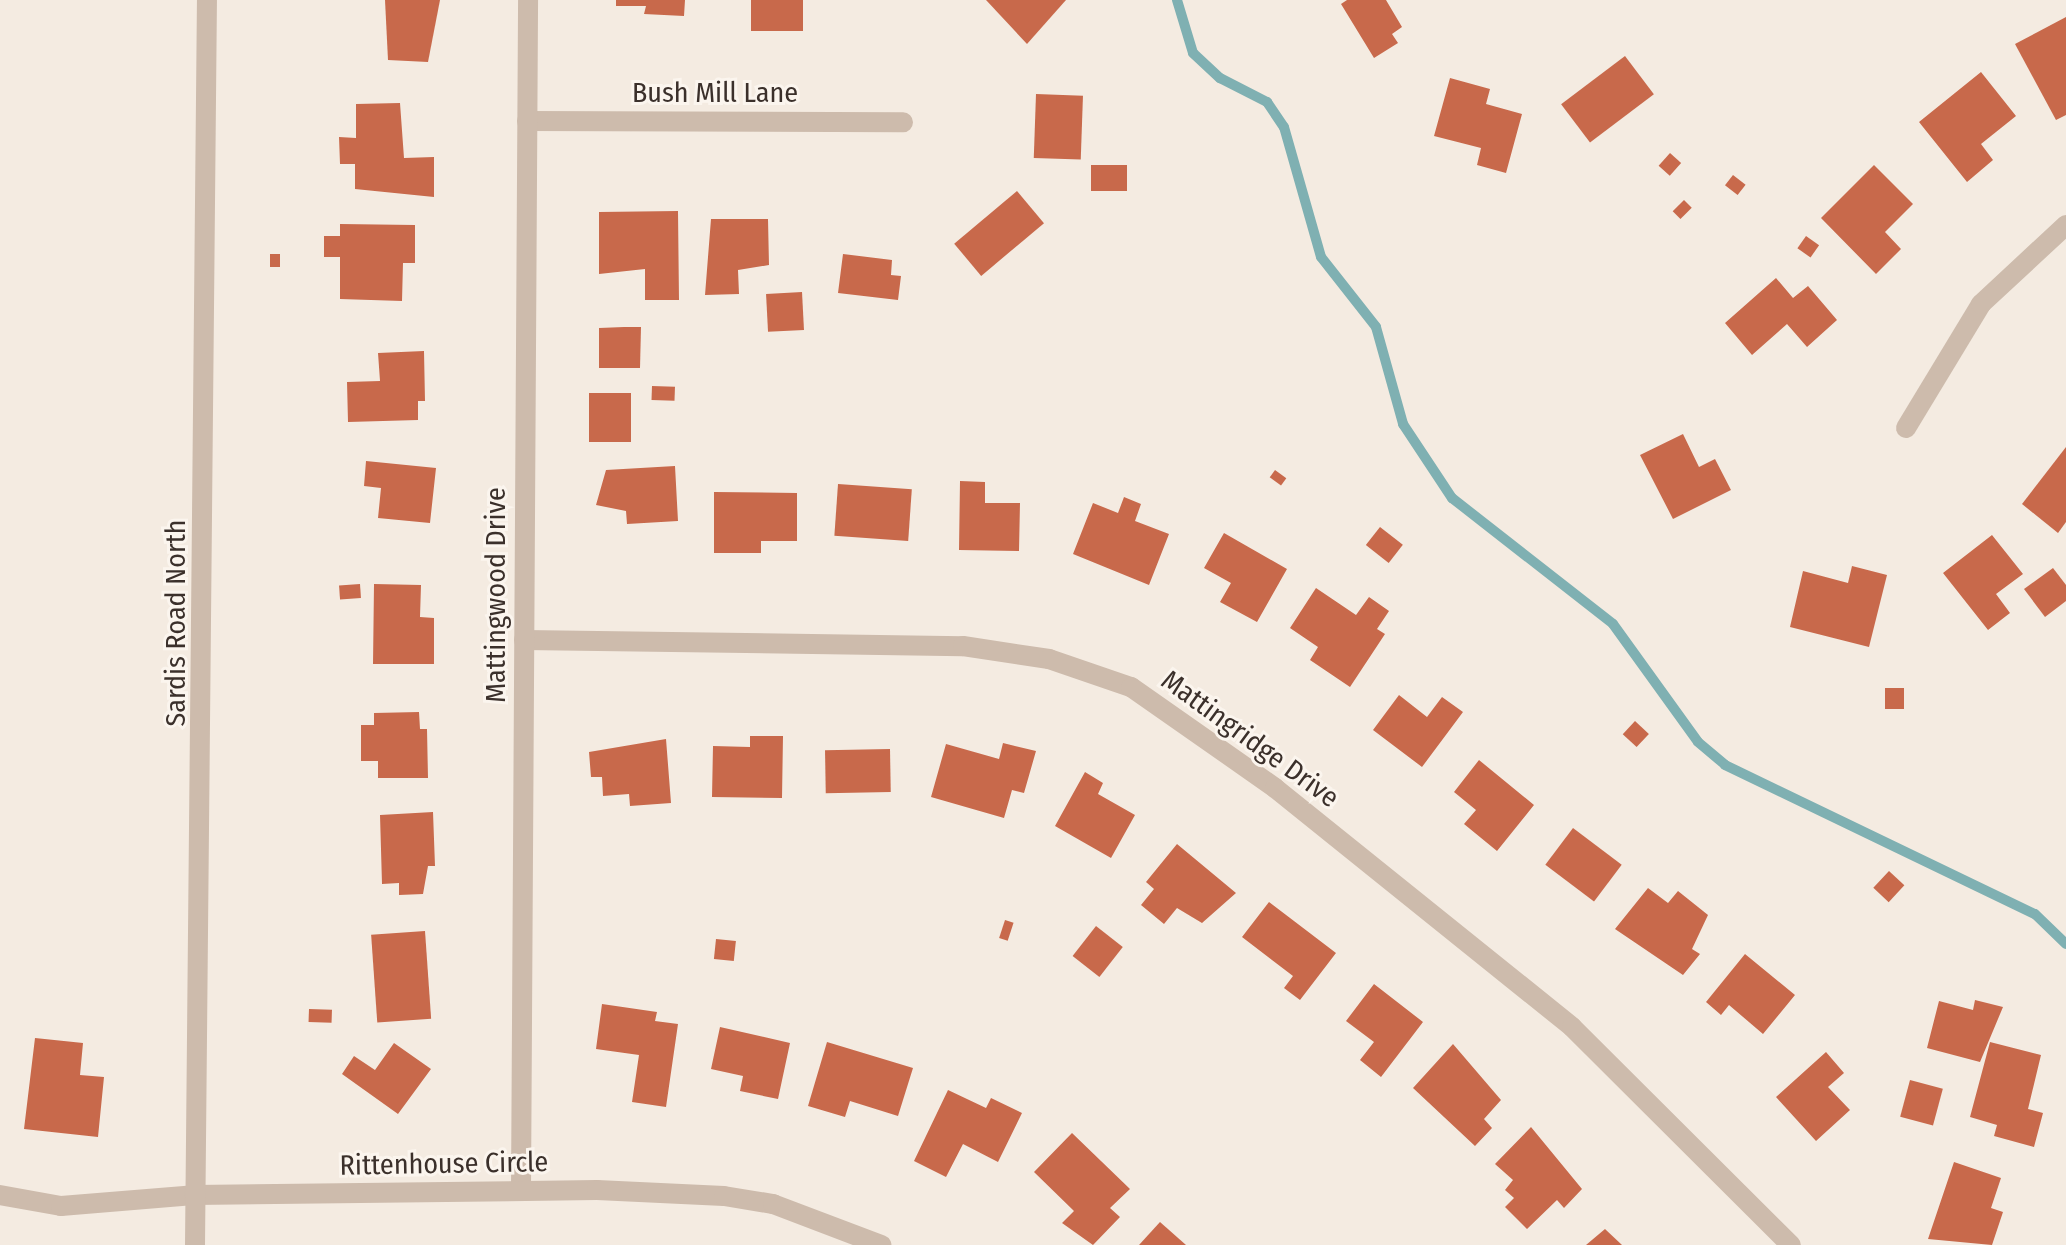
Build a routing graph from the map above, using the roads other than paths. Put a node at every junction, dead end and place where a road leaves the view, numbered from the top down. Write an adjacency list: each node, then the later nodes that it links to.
1 (207, 0): 10 (street, Sardis Road North)
2 (528, 0): 3 (street, Mattingwood Drive)
3 (527, 121): 4 (street, Bush Mill Lane); 7 (street, Mattingwood Drive)
4 (903, 122)
5 (2066, 225): 6 (street)
6 (1906, 428)
7 (524, 640): 8 (street, Mattingwood Drive); 13 (street, Mattingridge Drive)
8 (521, 1191): 10 (street, Rittenhouse Circle); 12 (street, Rittenhouse Circle)
9 (0, 1195): 10 (street, Rittenhouse Circle)
10 (194, 1195): 11 (street, Sardis Road North)
11 (195, 1245)
12 (881, 1245)
13 (1791, 1245)

